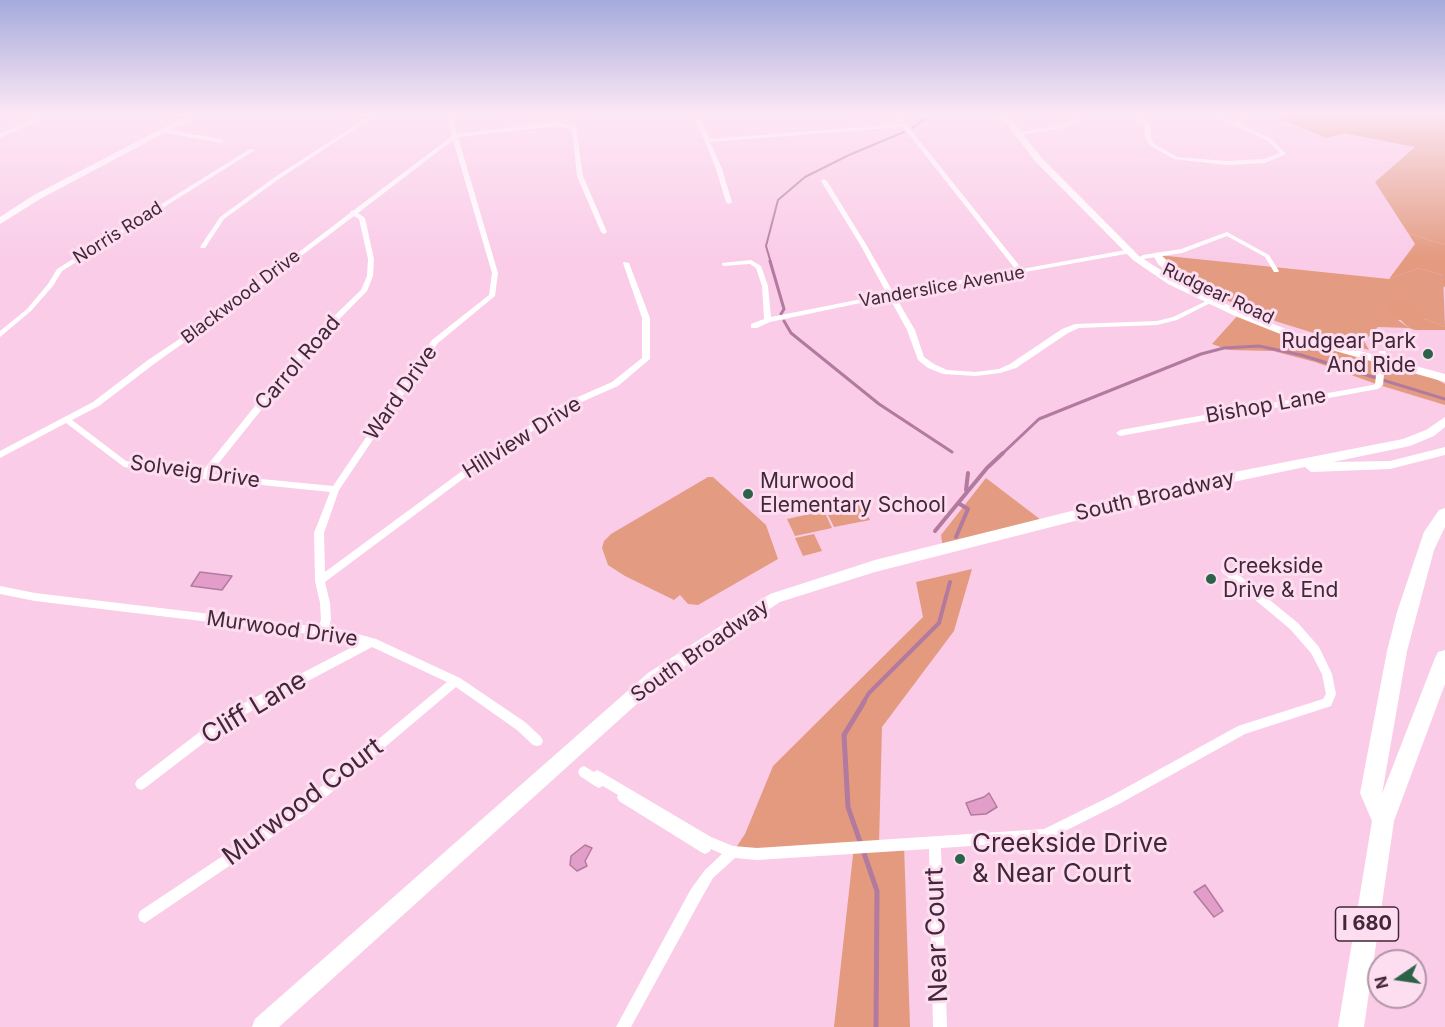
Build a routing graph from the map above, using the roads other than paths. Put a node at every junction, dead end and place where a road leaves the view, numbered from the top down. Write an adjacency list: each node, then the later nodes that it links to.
1 (103, 163): 15 (street)
2 (231, 163): 30 (street, Norris Road)
3 (300, 163): 17 (street)
4 (419, 163): 14 (street, Blackwood Drive)
5 (463, 163): 43 (street, Ward Drive)
6 (578, 163): 16 (street)
7 (716, 163): 13 (street)
8 (934, 163): 24 (street)
9 (1042, 163): 18 (street, Rudgear Road)
10 (1217, 163): 11 (street)
11 (1240, 163)
12 (824, 182): 26 (street)
13 (729, 202)
14 (353, 212): 36 (street, Blackwood Drive); 42 (street, Carrol Road)
15 (0, 222)
16 (604, 232)
17 (203, 247)
18 (1131, 251): 20 (street, Rudgear Road); 24 (street, Vanderslice Avenue); 27 (street, Rudgear Road)
19 (1158, 255): 20 (street); 23 (street); 25 (street)
20 (1143, 257): 25 (street, Rudgear Road)
21 (626, 263): 46 (street, Hillview Drive)
22 (724, 264): 28 (street)
23 (1276, 271)
24 (1022, 273): 26 (street, Vanderslice Avenue)
25 (1179, 277): 27 (street, Rudgear Road)
26 (890, 296): 27 (street); 28 (street, Vanderslice Avenue)
27 (1214, 299): 31 (street, Rudgear Road)
28 (768, 320): 29 (street, Vanderslice Avenue)
29 (754, 327)
30 (0, 335)
31 (1382, 357): 32 (street, Rudgear Road); 38 (street, Bishop Lane)
32 (1414, 365): 33 (street, Rudgear Road); 34 (street, Rudgear Road); 35 (street)
33 (1445, 372)
34 (1445, 378)
35 (1445, 384)
36 (68, 421): 40 (street, Blackwood Drive); 42 (street, Solveig Drive)
37 (1445, 421): 41 (street, South Broadway)
38 (1120, 433)
39 (1445, 451): 41 (street, South Broadway)
40 (0, 455)
41 (1279, 468): 61 (street, South Broadway)
42 (203, 476): 43 (street, Solveig Drive)
43 (335, 489): 46 (street, Ward Drive)
44 (1445, 514): 56 (highway)
45 (1226, 570): 57 (street)
46 (320, 581): 48 (street, Ward Drive)
47 (0, 590): 48 (street, Murwood Drive)
48 (322, 633): 49 (street, Murwood Drive)
49 (372, 642): 51 (street, Murwood Drive); 55 (street, Cliff Lane)
50 (1445, 658): 56 (highway, I 680)
51 (456, 681): 52 (street, Murwood Drive); 60 (street, Murwood Court)
52 (537, 741)
53 (584, 772): 58 (street)
54 (597, 776): 59 (street)
55 (141, 784)
56 (1383, 821): 64 (highway, I 680)
57 (935, 843): 59 (street); 63 (street, Near Court)
58 (705, 848)
59 (733, 852): 62 (street)
60 (146, 916)
61 (263, 1027)
62 (623, 1027)
63 (940, 1027)
64 (1351, 1027)

